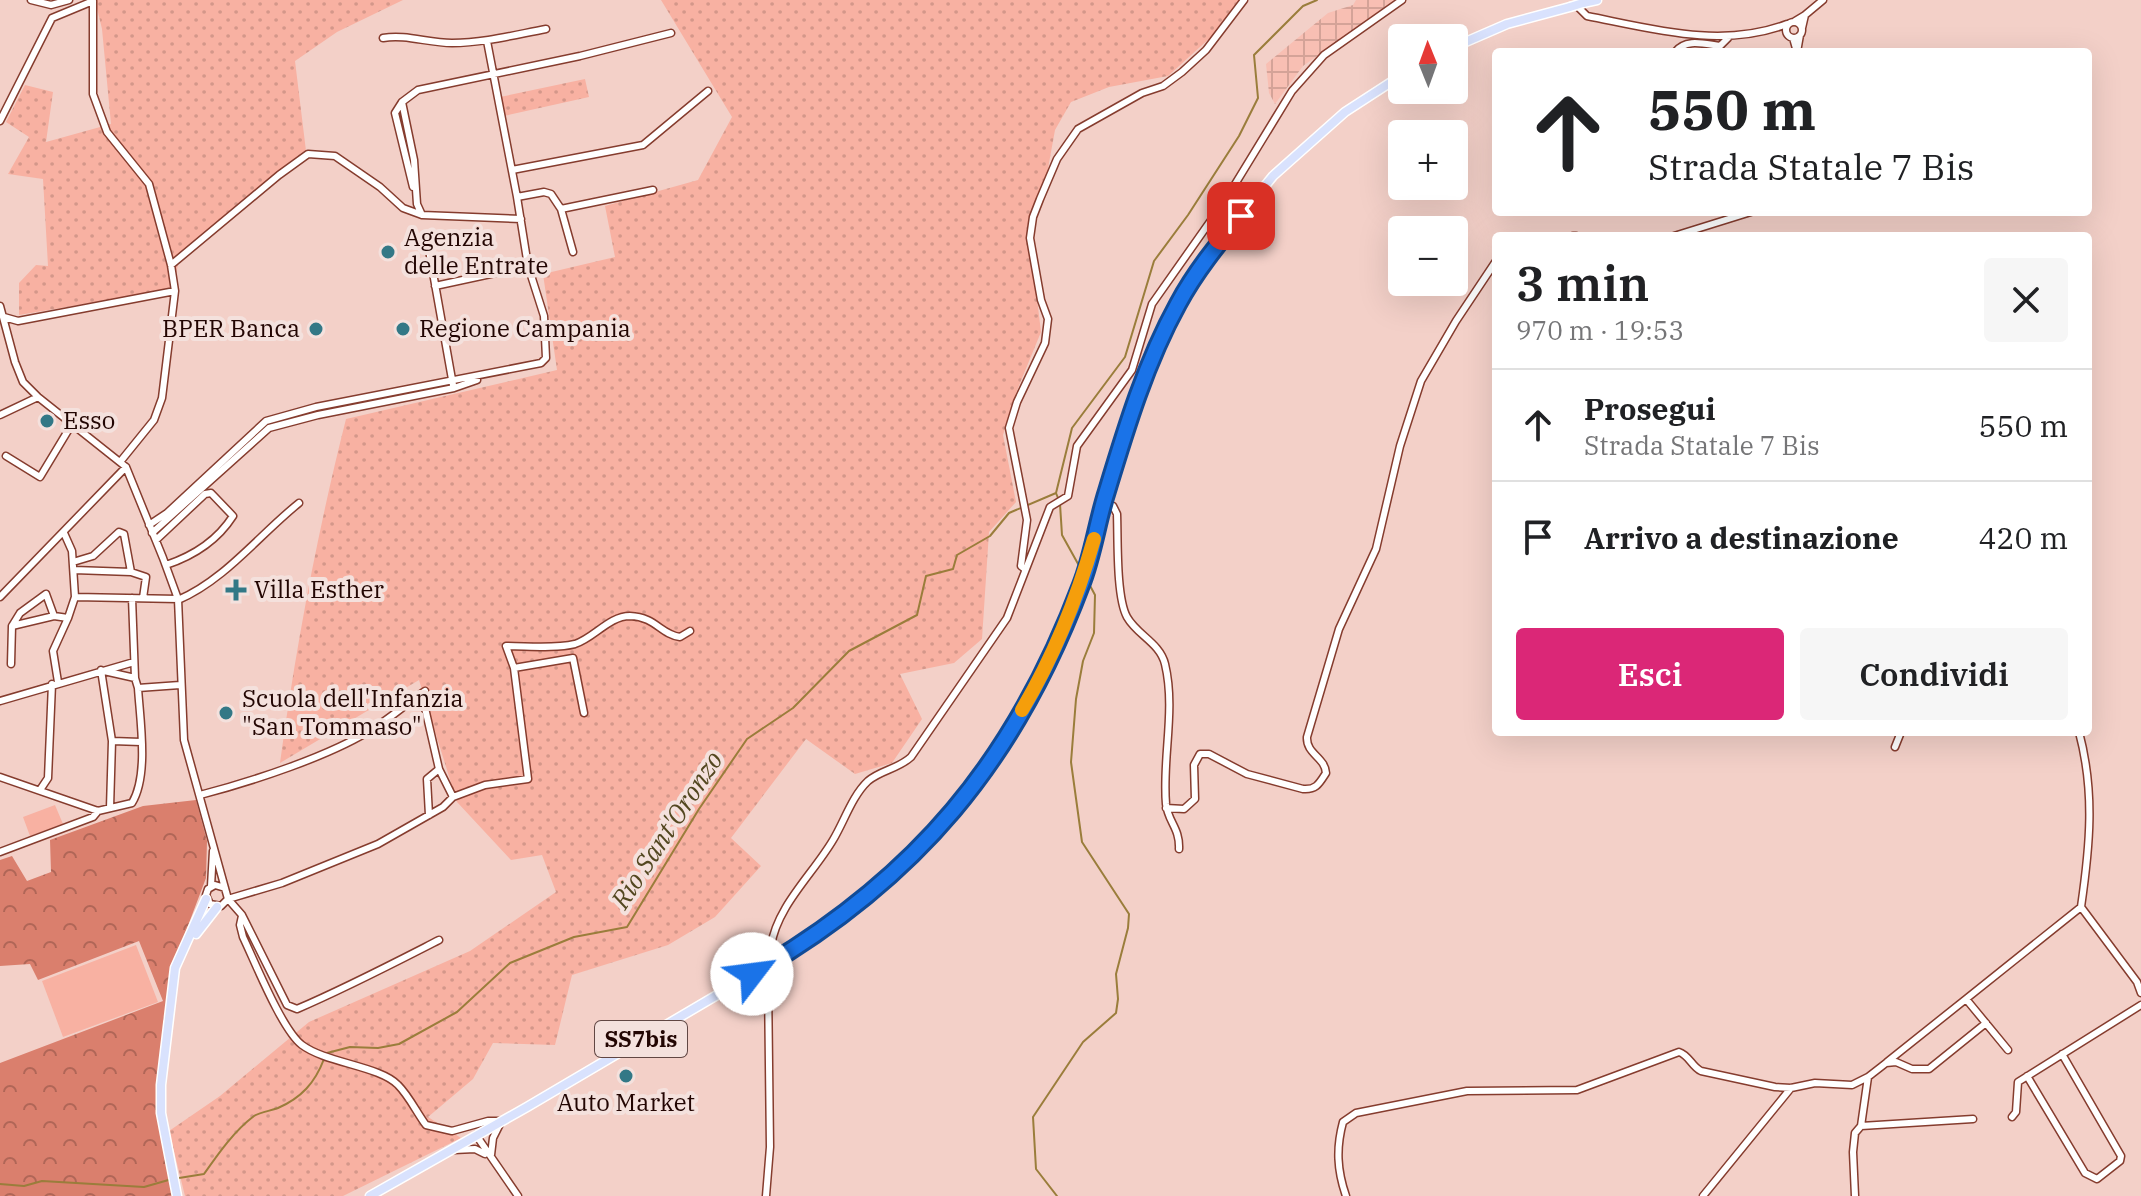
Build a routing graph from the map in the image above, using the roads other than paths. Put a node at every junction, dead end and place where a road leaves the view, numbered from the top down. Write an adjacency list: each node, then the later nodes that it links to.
1 (31, 0): 2 (street)
2 (69, 0)
3 (93, 0): 24 (street); 35 (street)
4 (1244, 0): 57 (street)
5 (1402, 0): 57 (street)
6 (1597, 0): 8 (main road)
7 (1823, 0): 9 (street)
8 (1576, 4): 15 (street); 18 (main road)
9 (1805, 15): 10 (street); 14 (street)
10 (1790, 23): 12 (street); 14 (street); 14 (street)
11 (546, 29): 17 (street)
12 (1770, 31): 14 (street); 15 (street)
13 (671, 33): 21 (street)
14 (1796, 34): 20 (street)
15 (1728, 37): 19 (street)
16 (383, 38): 17 (street)
17 (487, 41): 21 (street)
18 (1468, 41)
19 (1678, 48)
20 (1797, 48)
21 (494, 74): 25 (street); 29 (street)
22 (1388, 84): 48 (main road, SS7bis)
23 (708, 91): 25 (street)
24 (0, 121)
25 (512, 170): 27 (street)
26 (653, 190): 28 (street)
27 (517, 197): 28 (street); 31 (street)
28 (561, 209): 34 (street)
29 (422, 215): 31 (street); 35 (street)
30 (1738, 216): 32 (street)
31 (521, 219): 36 (street)
32 (1687, 232)
33 (427, 239): 38 (street)
34 (573, 252)
35 (171, 265): 39 (street)
36 (528, 266): 38 (street); 42 (street)
37 (1492, 267): 93 (street)
38 (435, 286): 42 (street)
39 (175, 291): 41 (street); 47 (street)
40 (0, 306): 41 (street)
41 (4, 317): 43 (street)
42 (453, 385): 50 (street); 52 (street)
43 (38, 397): 44 (street); 45 (street)
44 (0, 415)
45 (72, 424): 46 (street); 47 (street)
46 (6, 456)
47 (123, 464): 50 (street); 51 (street)
48 (1104, 502): 93 (street); 120 (main road, SS7bis)
49 (299, 503): 63 (street)
50 (149, 525): 52 (street)
51 (64, 533): 55 (street); 59 (street)
52 (154, 536): 54 (street); 54 (street)
53 (93, 556): 55 (street); 56 (street); 58 (street)
54 (166, 565): 63 (street)
55 (73, 566): 56 (street); 60 (street)
56 (96, 569): 58 (street)
57 (1025, 569): 130 (street, bridge)
58 (131, 572): 62 (street)
59 (0, 597)
60 (75, 597): 61 (street); 65 (street)
61 (132, 598): 62 (street); 68 (street)
62 (143, 598): 63 (street)
63 (178, 600): 74 (street)
64 (54, 616): 65 (street); 66 (street); 66 (street)
65 (68, 618): 73 (street)
66 (12, 626): 69 (street)
67 (690, 631): 70 (street)
68 (134, 662): 71 (street); 72 (street)
69 (11, 664)
70 (514, 668): 79 (street); 91 (street)
71 (101, 670): 72 (street); 73 (street); 82 (street)
72 (135, 678): 75 (street)
73 (55, 683): 77 (street); 87 (street)
74 (180, 685): 75 (street); 90 (street)
75 (138, 688): 83 (street)
76 (425, 691): 90 (street)
77 (0, 701)
78 (425, 708): 85 (street)
79 (584, 713)
80 (1899, 736): 84 (street)
81 (2080, 736): 104 (street)
82 (112, 741): 83 (street); 92 (street)
83 (141, 742): 92 (street)
84 (1895, 747)
85 (439, 769): 91 (street); 95 (street)
86 (0, 777): 88 (street)
87 (48, 778): 88 (street); 89 (street)
88 (40, 790): 89 (street)
89 (54, 795): 94 (street)
90 (200, 795): 96 (street)
91 (453, 797): 95 (street)
92 (110, 808): 94 (street)
93 (1166, 808): 97 (street)
94 (98, 811): 98 (street)
95 (429, 815): 102 (street)
96 (213, 843): 99 (street); 100 (street)
97 (1179, 849)
98 (0, 852)
99 (211, 886): 100 (street); 101 (street)
100 (225, 888): 102 (street)
101 (206, 899): 103 (street); 107 (main road)
102 (228, 899): 103 (street); 105 (street)
103 (217, 907): 107 (main road)
104 (2081, 907): 108 (street); 109 (street)
105 (242, 915): 106 (street); 120 (street)
106 (439, 940)
107 (188, 944): 126 (main road)
108 (2141, 993)
109 (1966, 999): 111 (street); 114 (street)
110 (2141, 1005): 113 (street)
111 (1986, 1023): 112 (street); 114 (street)
112 (2008, 1050)
113 (2062, 1054): 115 (street); 115 (street)
114 (1886, 1063): 116 (street)
115 (2027, 1076): 118 (street)
116 (1868, 1077): 117 (street); 121 (street)
117 (1791, 1088): 131 (street); 132 (street)
118 (2012, 1117)
119 (1973, 1119): 121 (street)
120 (501, 1121): 122 (main road, SS7bis); 124 (street)
121 (1859, 1128): 133 (street)
122 (476, 1135): 123 (main road, SS7bis); 124 (street)
123 (447, 1151): 124 (street); 125 (main road, SS7bis)
124 (491, 1158): 129 (street)
125 (387, 1186): 127 (main road); 128 (main road, SS7bis)
126 (177, 1196)
127 (361, 1196)
128 (370, 1196)
129 (518, 1196)
130 (766, 1196)
131 (1346, 1196)
132 (1703, 1196)
133 (1855, 1196)

